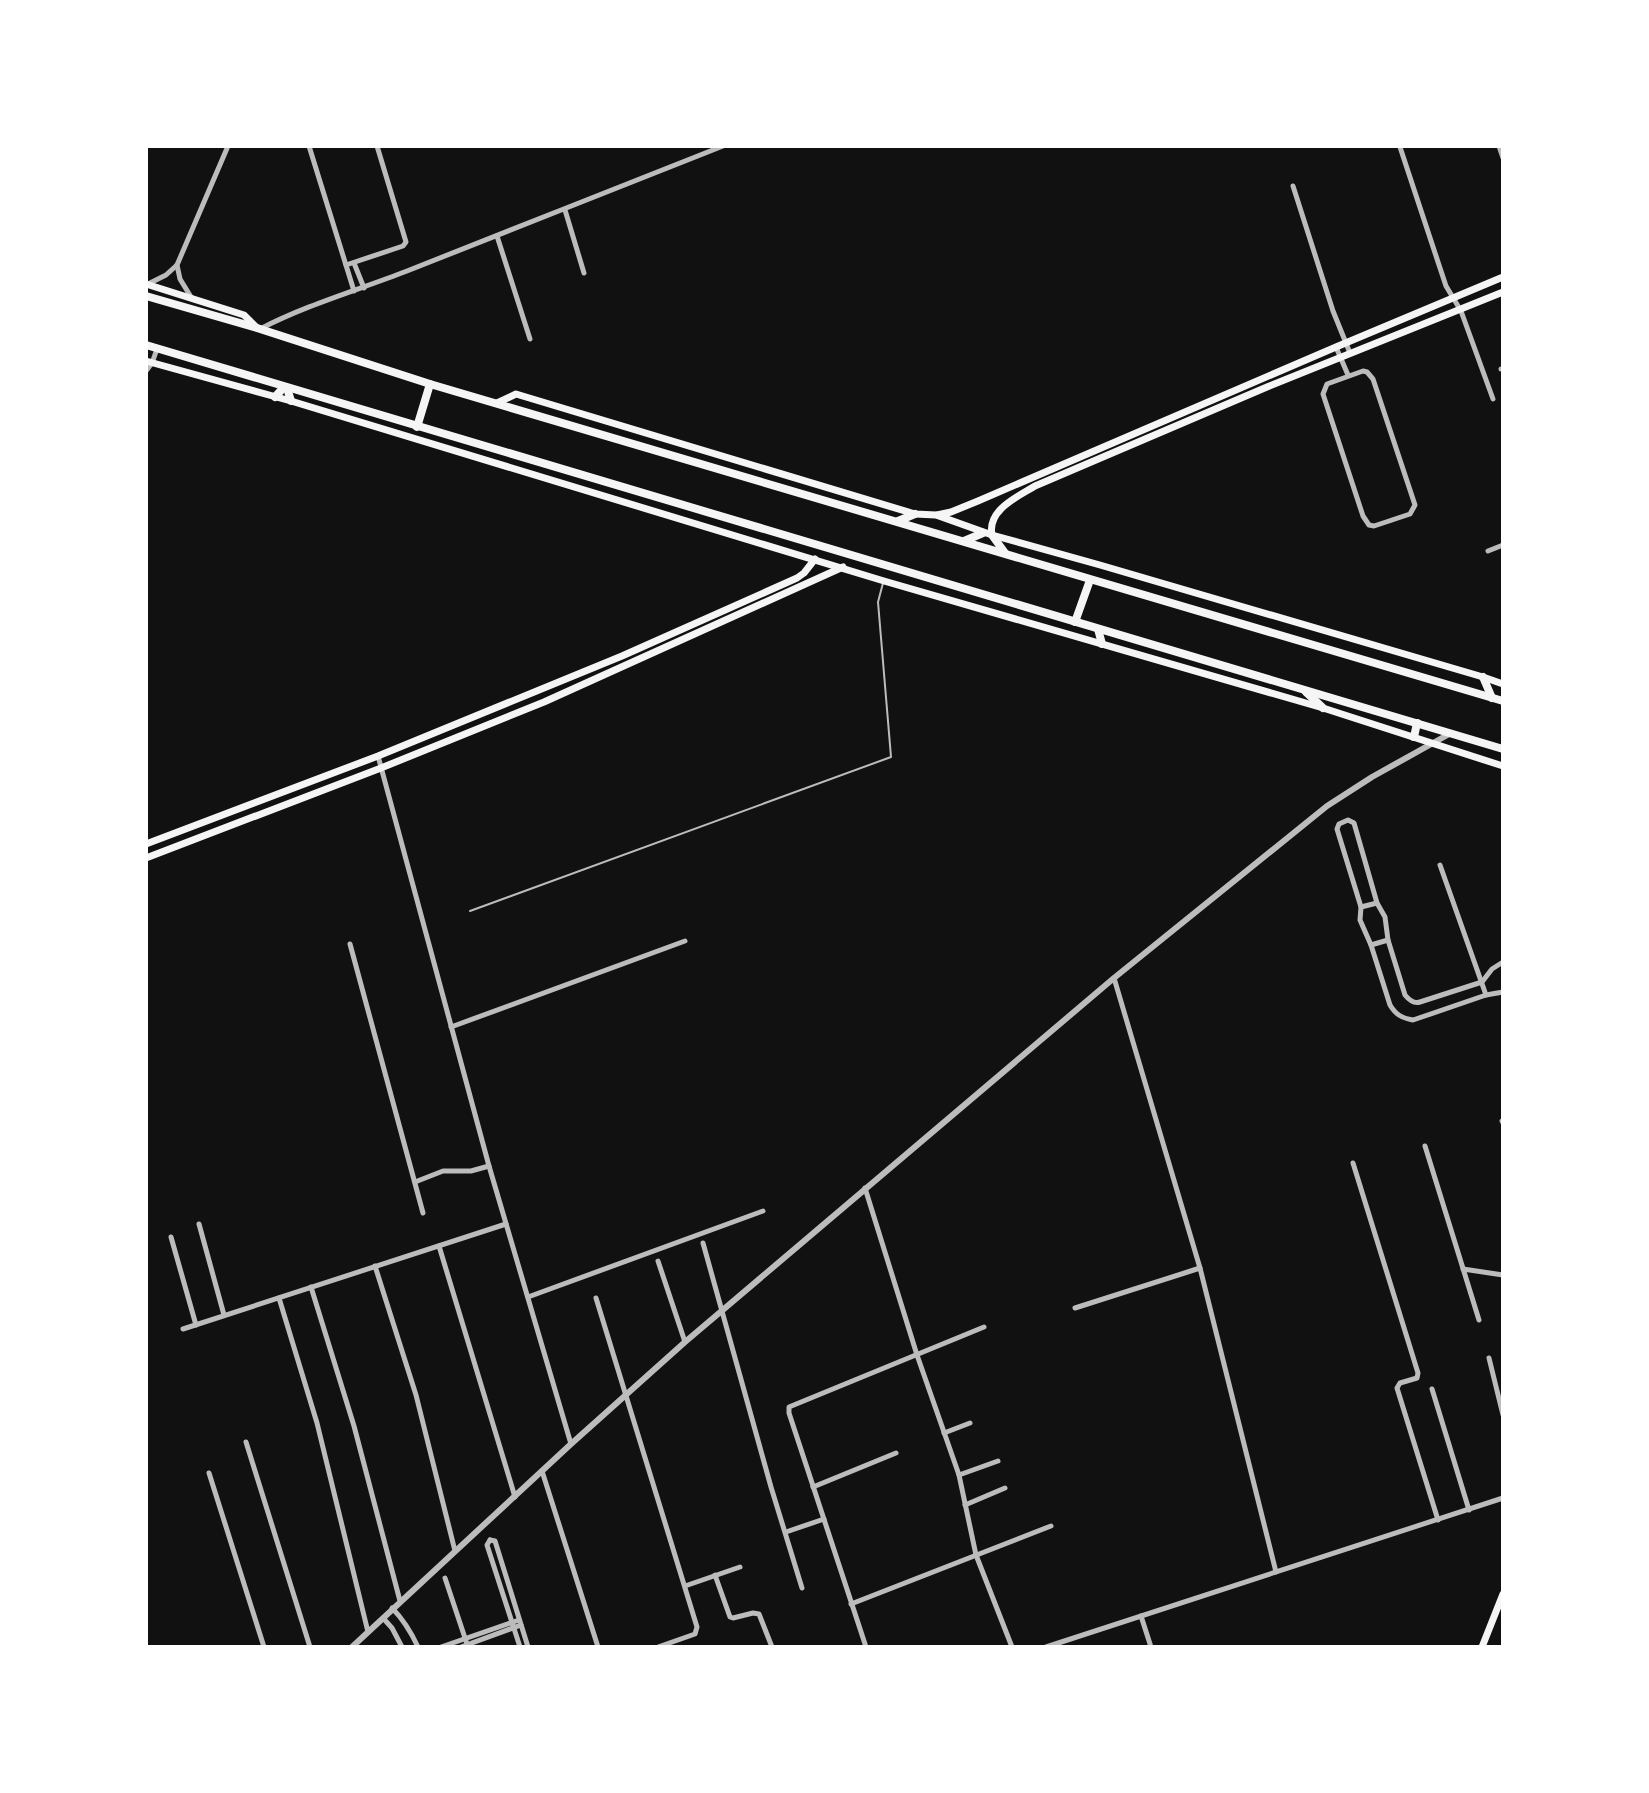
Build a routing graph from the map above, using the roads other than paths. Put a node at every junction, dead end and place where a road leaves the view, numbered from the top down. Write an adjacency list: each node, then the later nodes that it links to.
1 (228, 146): 12 (street)
2 (309, 146): 13 (street)
3 (377, 146): 11 (street)
4 (723, 146): 9 (street)
5 (1499, 146): 7 (street)
6 (1400, 147): 22 (street)
7 (1503, 158)
8 (1293, 186): 28 (street)
9 (565, 210): 10 (street); 14 (street)
10 (497, 236): 17 (street); 27 (street)
11 (354, 262): 13 (street); 17 (street)
12 (177, 265): 16 (street); 21 (street)
13 (346, 265): 18 (street)
14 (584, 273)
15 (1503, 277): 22 (main road)
16 (146, 284): 21 (main road)
17 (364, 288): 18 (street)
18 (354, 291): 25 (street)
19 (1503, 292): 23 (main road)
20 (146, 296): 25 (highway)
21 (192, 298): 25 (main road)
22 (1453, 298): 23 (street); 24 (main road)
23 (1461, 311): 26 (main road); 40 (street)
24 (1402, 320): 26 (main road); 28 (main road)
25 (259, 329): 37 (highway)
26 (1406, 332): 32 (main road)
27 (530, 339)
28 (1346, 343): 30 (main road); 32 (street)
29 (146, 345): 31 (highway)
30 (1336, 347): 33 (street); 45 (main road)
31 (157, 349): 34 (street); 38 (highway)
32 (1350, 353): 33 (main road)
33 (1341, 357): 36 (street); 48 (main road)
34 (149, 362): 35 (street); 39 (main road)
35 (146, 371)
36 (1348, 375): 36 (street)
37 (430, 384): 42 (highway); 43 (highway)
38 (286, 388): 39 (highway); 41 (highway); 43 (highway)
39 (275, 397): 41 (main road)
40 (1493, 399)
41 (291, 401): 50 (main road)
42 (497, 403): 44 (main road); 46 (highway)
43 (417, 427): 47 (highway)
44 (915, 514): 45 (main road); 46 (highway)
45 (936, 515): 48 (main road)
46 (898, 521): 49 (highway)
47 (774, 533): 50 (highway); 58 (highway)
48 (987, 534): 49 (highway); 53 (highway); 62 (main road)
49 (964, 541): 53 (highway)
50 (771, 545): 54 (main road)
51 (1503, 545): 52 (street)
52 (1488, 551)
53 (1005, 554): 56 (highway)
54 (815, 559): 55 (main road); 73 (main road)
55 (843, 567): 57 (main road); 75 (main road)
56 (1090, 580): 58 (highway); 65 (highway)
57 (884, 581): 60 (main road); 81 (lane)
58 (1075, 622): 59 (highway)
59 (1095, 628): 60 (highway); 61 (highway); 64 (highway)
60 (1085, 638): 61 (main road)
61 (1102, 644): 67 (main road)
62 (1483, 677): 63 (main road); 65 (highway)
63 (1503, 684)
64 (1306, 691): 67 (highway); 68 (highway)
65 (1492, 698): 66 (highway)
66 (1503, 701)
67 (1323, 708): 70 (main road)
68 (1417, 723): 69 (highway); 70 (highway)
69 (1451, 733): 71 (street); 72 (highway)
70 (1414, 737): 71 (main road)
71 (1434, 744): 74 (main road); 87 (street)
72 (1503, 749)
73 (378, 756): 75 (street); 76 (main road)
74 (1503, 766)
75 (381, 768): 77 (main road); 91 (street)
76 (146, 844)
77 (146, 858)
78 (1440, 865): 88 (street)
79 (1377, 903): 80 (street); 80 (street); 82 (street)
80 (1361, 907): 85 (street)
81 (470, 911)
82 (1388, 940): 85 (street); 88 (street)
83 (685, 941): 91 (street)
84 (350, 944): 95 (street)
85 (1371, 945): 90 (street)
86 (1503, 962): 88 (street)
87 (1114, 978): 96 (street); 106 (street)
88 (1482, 982): 90 (street)
89 (1503, 992): 90 (street)
90 (1486, 995)
91 (451, 1027): 94 (street)
92 (1425, 1146): 107 (street)
93 (1353, 1163): 142 (street)
94 (489, 1166): 95 (street); 100 (street)
95 (415, 1182): 98 (street)
96 (865, 1188): 114 (street); 121 (street)
97 (763, 1211): 110 (street)
98 (423, 1213)
99 (199, 1224): 115 (street)
100 (506, 1224): 103 (street); 110 (street)
101 (171, 1237): 117 (street)
102 (703, 1243): 114 (street)
103 (439, 1246): 105 (street); 137 (street)
104 (658, 1261): 120 (street)
105 (375, 1266): 109 (street); 145 (street)
106 (1200, 1268): 113 (street); 148 (street)
107 (1463, 1269): 108 (street); 116 (street)
108 (1503, 1275)
109 (311, 1287): 111 (street); 154 (street)
110 (528, 1297): 129 (street)
111 (279, 1298): 115 (street); 161 (street)
112 (596, 1298): 124 (street)
113 (1075, 1308)
114 (721, 1311): 120 (street); 144 (street)
115 (224, 1315): 117 (street)
116 (1479, 1320)
117 (196, 1325): 119 (street)
118 (984, 1327): 121 (street)
119 (183, 1329)
120 (685, 1342): 124 (street)
121 (917, 1355): 127 (street); 135 (street)
122 (1489, 1358): 125 (street)
123 (1432, 1389): 140 (street)
124 (627, 1395): 129 (street); 151 (street)
125 (1503, 1415)
126 (970, 1423): 127 (street)
127 (944, 1433): 134 (street)
128 (246, 1442): 164 (street)
129 (571, 1444): 132 (street)
130 (896, 1453): 135 (street)
131 (998, 1461): 134 (street)
132 (542, 1471): 137 (street); 171 (street)
133 (209, 1473): 163 (street)
134 (959, 1475): 139 (street)
135 (813, 1487): 141 (street)
136 (1005, 1488): 139 (street)
137 (515, 1497): 145 (street)
138 (1503, 1498): 140 (street)
139 (965, 1505): 146 (street)
140 (1469, 1510): 142 (street)
141 (824, 1519): 144 (street); 155 (street)
142 (1438, 1520): 148 (street)
143 (1051, 1526): 146 (street)
144 (786, 1532): 152 (street)
145 (455, 1552): 154 (street)
146 (976, 1555): 155 (street); 175 (street)
147 (740, 1567): 149 (street)
148 (1276, 1572): 157 (street)
149 (715, 1575): 151 (street); 173 (street)
150 (445, 1578): 162 (street)
151 (685, 1586): 172 (street)
152 (802, 1588)
153 (1503, 1594): 178 (main road)
154 (400, 1601): 156 (street)
155 (851, 1604): 174 (street)
156 (392, 1608): 158 (street); 167 (street)
157 (1141, 1616): 176 (street); 177 (street)
158 (383, 1618): 161 (street); 166 (street)
159 (520, 1622): 160 (street); 160 (street); 170 (street)
160 (513, 1625): 162 (street); 169 (street)
161 (368, 1632): 165 (street)
162 (465, 1644): 168 (street)
163 (264, 1647)
164 (310, 1647)
165 (352, 1647)
166 (402, 1647)
167 (418, 1647)
168 (441, 1647)
169 (520, 1647)
170 (528, 1647)
171 (598, 1647)
172 (660, 1647)
173 (772, 1647)
174 (866, 1647)
175 (1012, 1647)
176 (1046, 1647)
177 (1151, 1647)
178 (1482, 1647)

